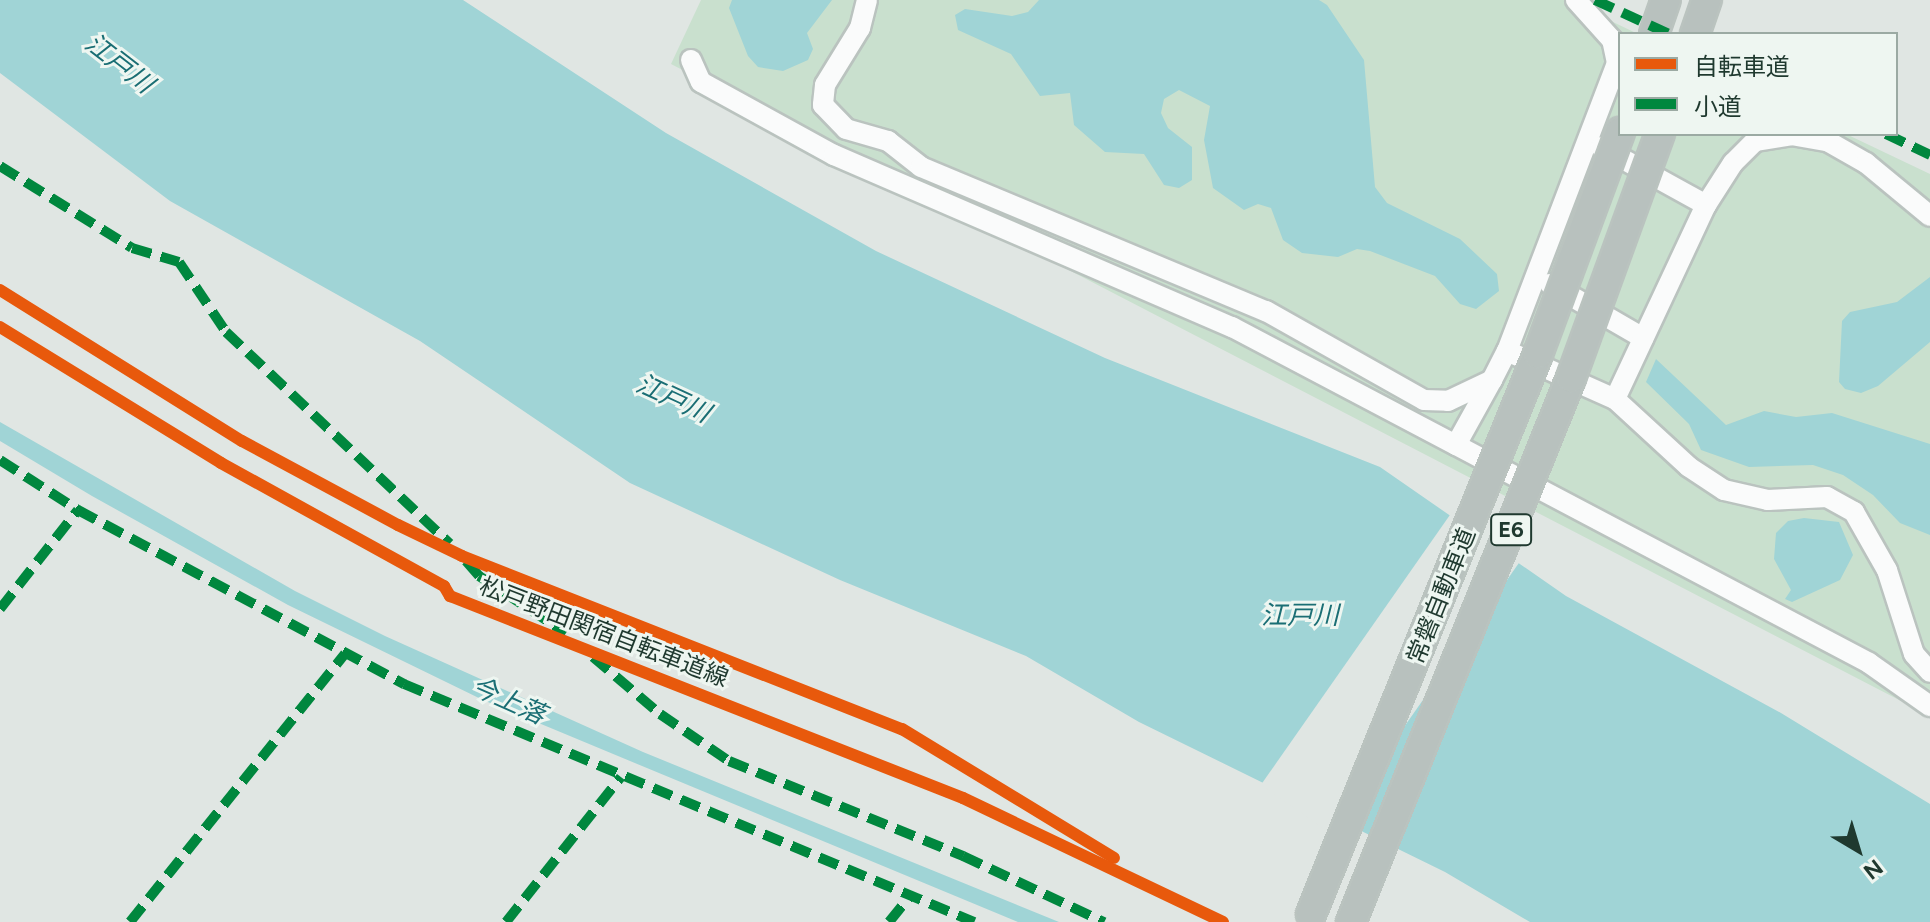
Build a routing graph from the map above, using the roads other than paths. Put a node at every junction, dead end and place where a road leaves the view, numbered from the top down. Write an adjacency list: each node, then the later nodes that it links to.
1 (867, 0): 8 (lane)
2 (1576, 0): 13 (lane)
3 (1666, 0): 5 (highway)
4 (1707, 0): 6 (highway)
5 (1655, 32)
6 (1696, 32)
7 (691, 60): 14 (lane)
8 (831, 116): 14 (lane); 20 (lane)
9 (1619, 136): 25 (highway, 常磐自動車道 / E6, bridge)
10 (1659, 136): 26 (highway, 常磐自動車道 / E6, bridge)
11 (1768, 136): 15 (lane)
12 (1794, 136): 16 (lane)
13 (1587, 140): 15 (lane); 17 (lane)
14 (808, 142): 22 (lane)
15 (1706, 205): 18 (lane)
16 (1930, 216)
17 (1536, 275): 18 (lane); 19 (lane)
18 (1643, 338): 21 (lane)
19 (1507, 351): 20 (lane); 21 (lane)
20 (1492, 380): 22 (lane)
21 (1615, 399): 23 (lane)
22 (1456, 445): 24 (lane)
23 (1930, 672)
24 (1930, 706)
25 (1308, 922)
26 (1351, 922)

